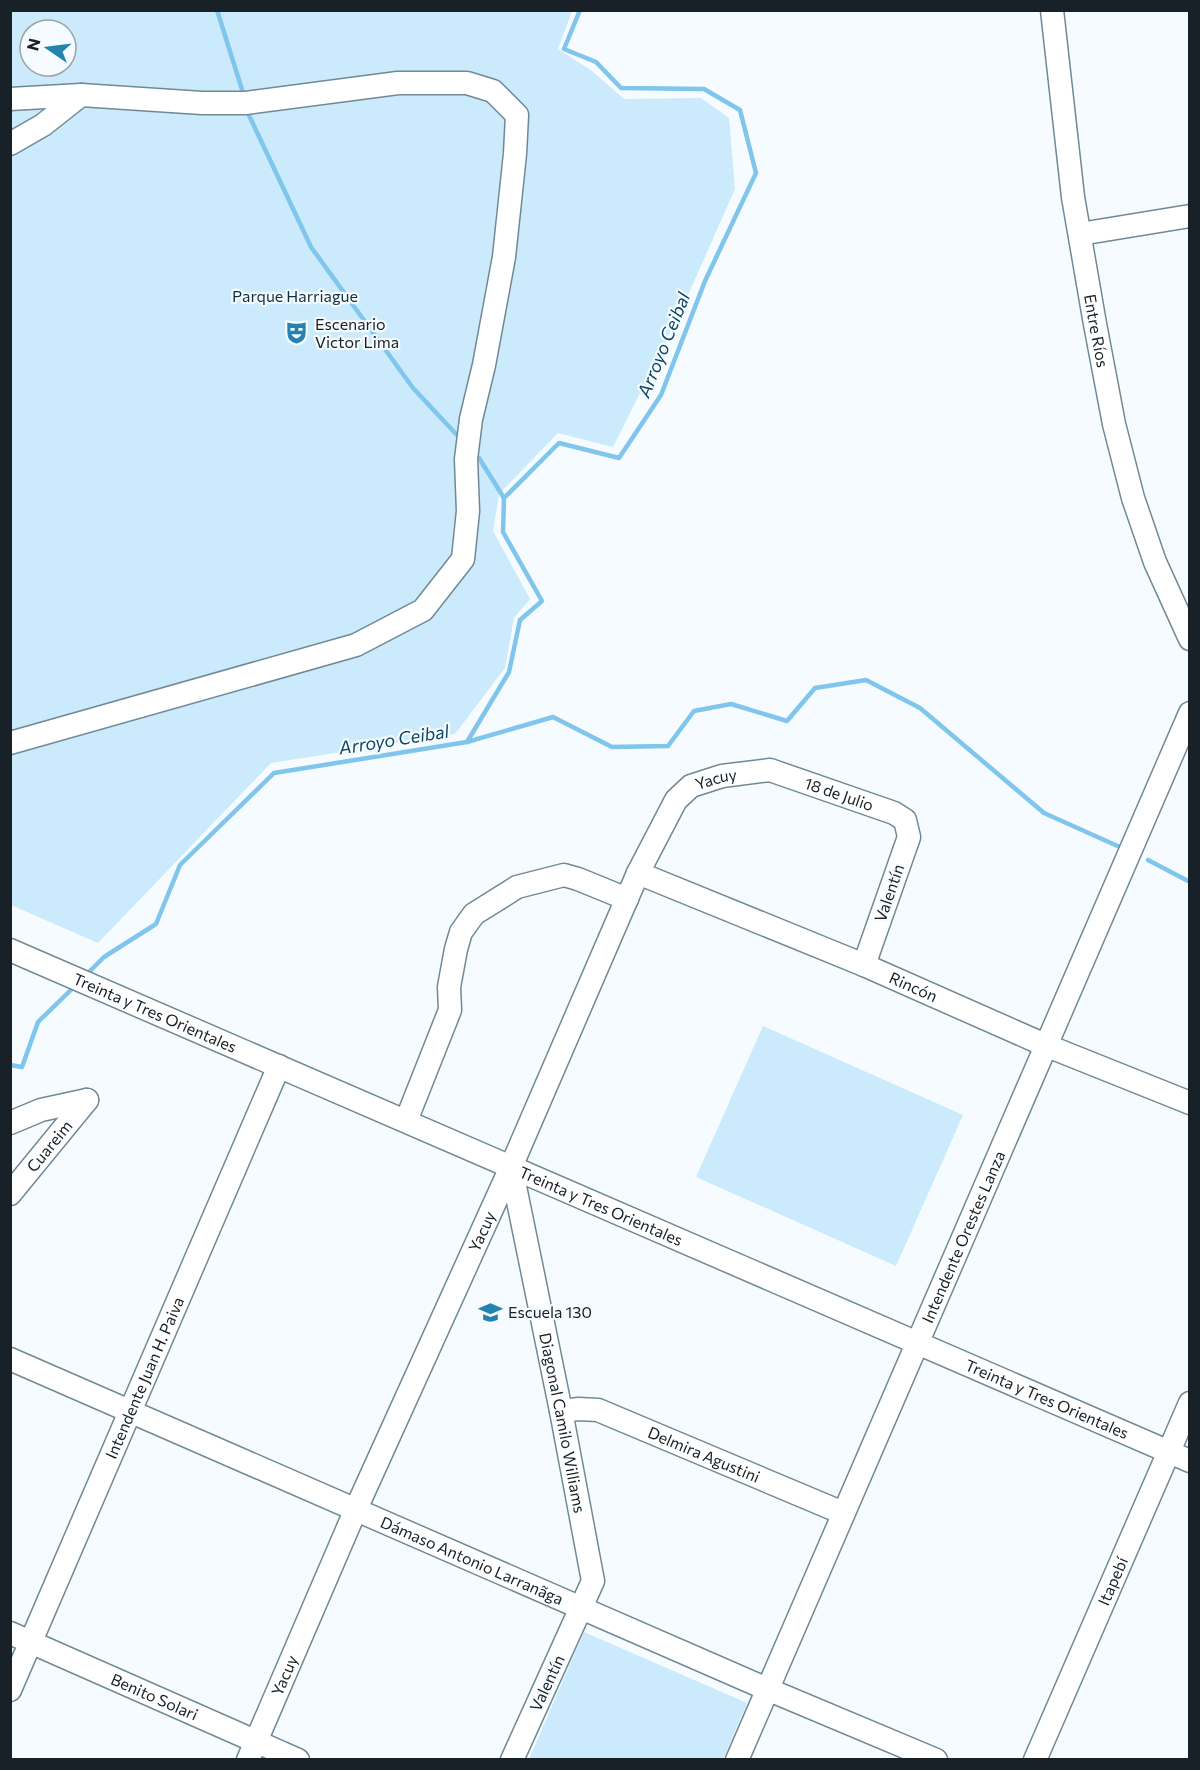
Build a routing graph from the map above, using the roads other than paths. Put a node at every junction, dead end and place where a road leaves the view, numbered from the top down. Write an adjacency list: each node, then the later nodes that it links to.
1 (1052, 10): 6 (street, Entre Ríos)
2 (81, 95): 3 (street); 4 (street); 9 (street)
3 (10, 99)
4 (10, 144)
5 (1190, 216): 6 (street)
6 (1080, 234): 7 (street, Entre Ríos)
7 (1190, 639)
8 (1190, 713): 16 (street, Intendente Orestes Lanza)
9 (10, 742)
10 (770, 770): 11 (street, 18 de Julio); 12 (street, Yacuy)
11 (905, 820): 15 (street, Valentín)
12 (638, 873): 13 (street, Yacuy); 15 (street, Rincón)
13 (627, 899): 19 (street); 21 (street, Yacuy)
14 (10, 950): 17 (street, Treinta y Tres Orientales)
15 (864, 965): 16 (street, Rincón)
16 (1045, 1045): 18 (street, Rincón); 23 (street, Intendente Orestes Lanza)
17 (279, 1066): 19 (street, Treinta y Tres Orientales); 26 (street, Intendente Juan H. Paiva)
18 (1190, 1103)
19 (406, 1121): 21 (street, Treinta y Tres Orientales)
20 (10, 1123): 22 (street, Cuareim)
21 (511, 1167): 23 (street, Treinta y Tres Orientales); 27 (street, Diagonal Camilo Williams); 30 (street, Yacuy)
22 (10, 1194)
23 (918, 1342): 28 (street, Treinta y Tres Orientales); 31 (street, Intendente Orestes Lanza)
24 (10, 1359): 26 (street, Dámaso Antonio Larranãga)
25 (1190, 1403): 28 (street, Itapebí)
26 (130, 1411): 30 (street, Dámaso Antonio Larranãga); 33 (street, Intendente Juan H. Paiva)
27 (561, 1411): 31 (street, Delmira Agustini); 32 (street, Diagonal Camilo Williams)
28 (1168, 1452): 29 (street, Treinta y Tres Orientales); 41 (street, Itapebí)
29 (1190, 1461)
30 (356, 1509): 32 (street, Dámaso Antonio Larranãga); 36 (street, Yacuy)
31 (843, 1513): 34 (street, Intendente Orestes Lanza)
32 (582, 1607): 34 (street, Dámaso Antonio Larranãga); 38 (street, Valentín)
33 (21, 1638): 35 (street, Intendente Juan H. Paiva); 36 (street, Benito Solari)
34 (767, 1689): 39 (street, Intendente Orestes Lanza); 40 (street, Dámaso Antonio Larranãga)
35 (10, 1690)
36 (252, 1750): 37 (street, Benito Solari)
37 (298, 1760)
38 (513, 1760)
39 (736, 1760)
40 (936, 1760)
41 (1035, 1760)

